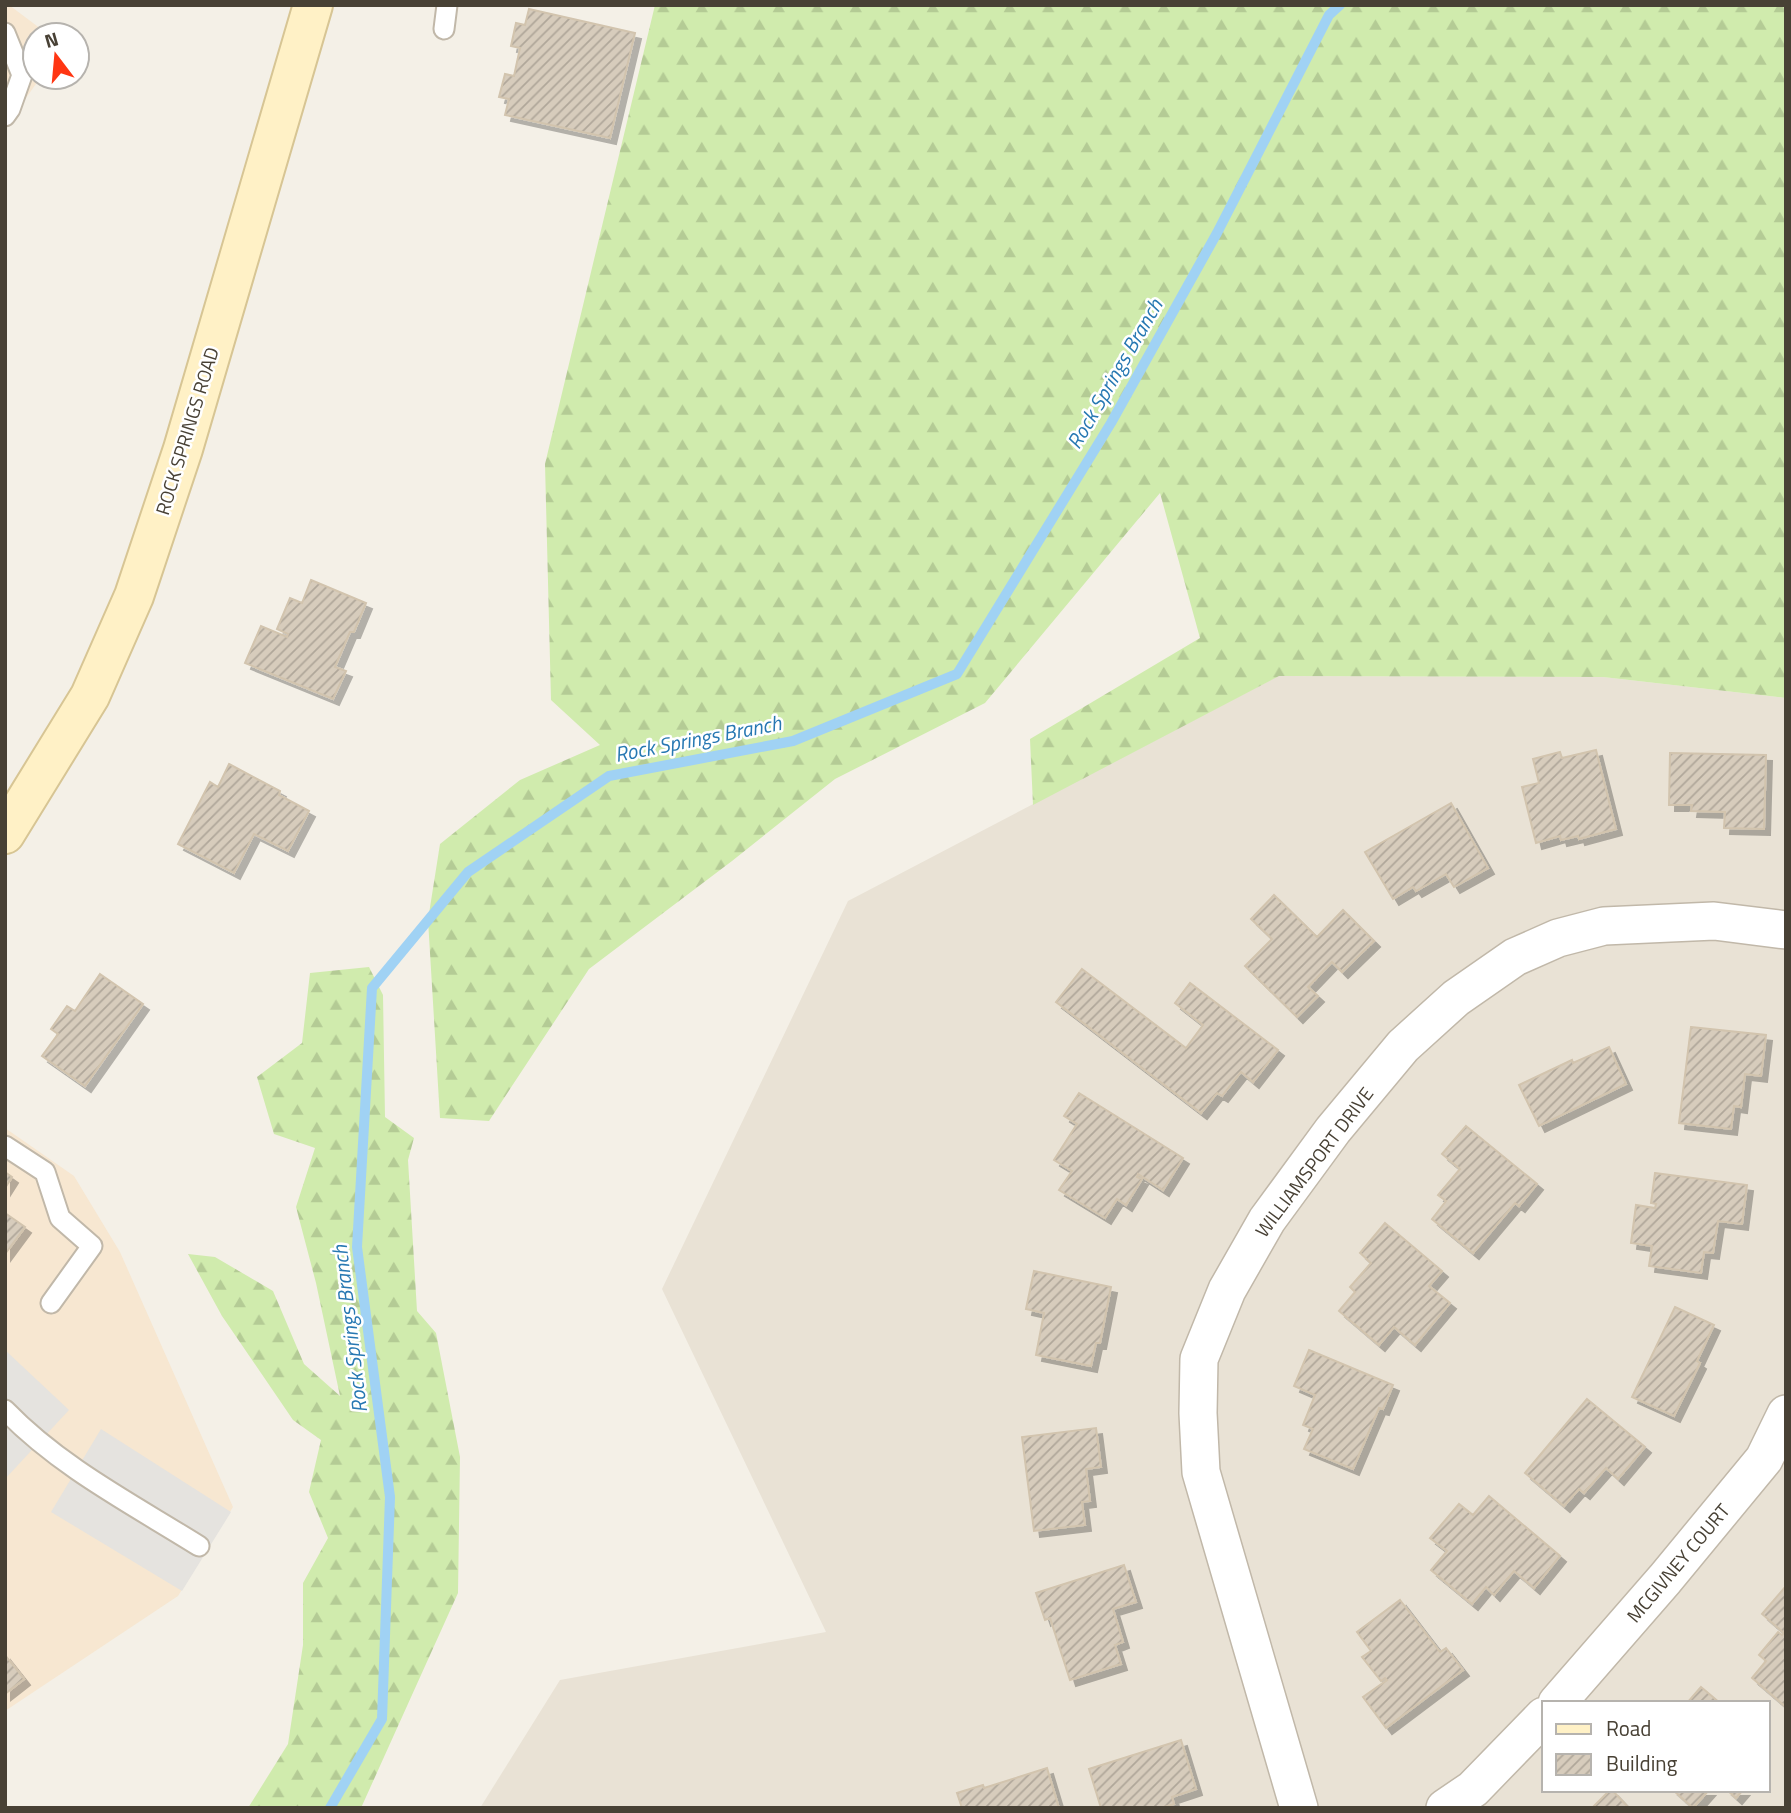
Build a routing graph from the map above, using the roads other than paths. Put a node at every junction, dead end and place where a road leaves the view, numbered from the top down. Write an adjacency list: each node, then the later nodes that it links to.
1 (313, 5): 6 (street, ROCK SPRINGS ROAD)
2 (447, 5): 3 (lane)
3 (444, 29)
4 (5, 33): 5 (lane)
5 (5, 116)
6 (5, 834)
7 (1786, 930): 15 (street, WILLIAMSPORT DRIVE)
8 (5, 1146): 9 (lane)
9 (51, 1303)
10 (5, 1410): 12 (lane)
11 (1786, 1414): 13 (street, MCGIVNEY COURT)
12 (199, 1546)
13 (1560, 1701)
14 (1542, 1718): 16 (street)
15 (1299, 1808)
16 (1446, 1808)

